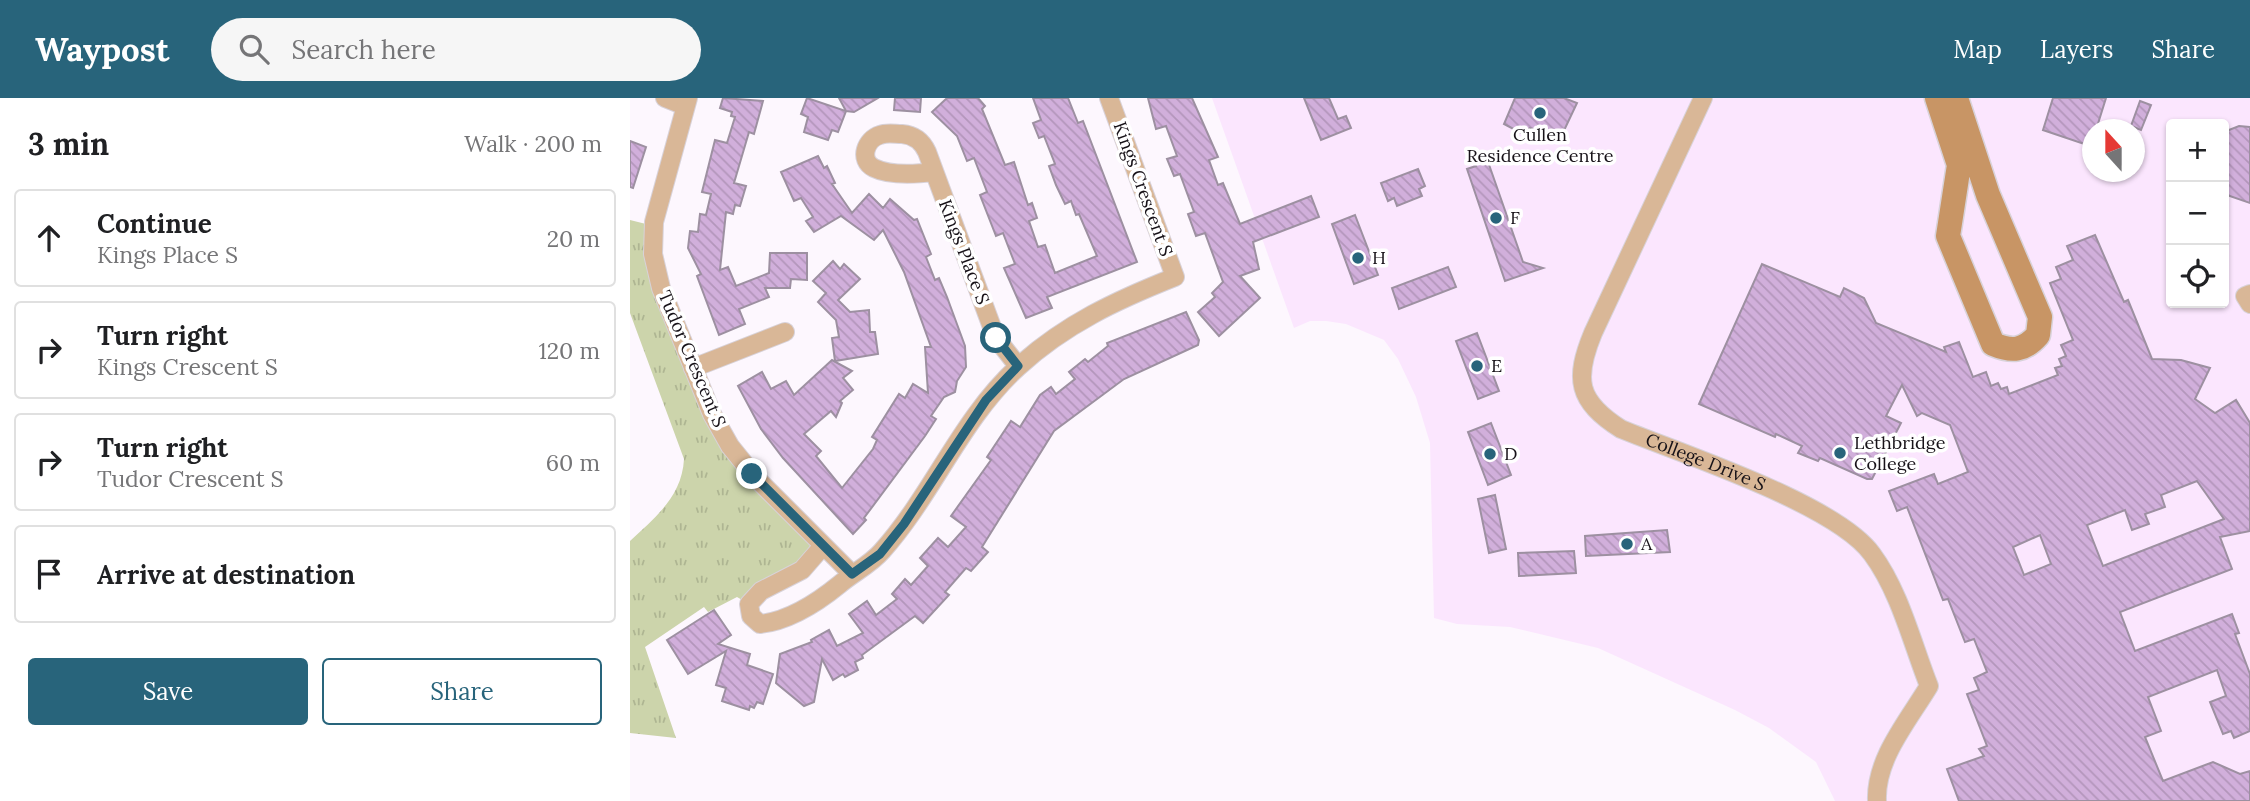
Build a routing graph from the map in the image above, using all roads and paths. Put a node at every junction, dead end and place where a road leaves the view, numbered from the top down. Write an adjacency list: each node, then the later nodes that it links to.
1 (665, 98): 6 (street)
2 (1109, 98): 11 (street, Kings Crescent S)
3 (1937, 98): 9 (street)
4 (1956, 98): 8 (street)
5 (1695, 100): 15 (street, College Drive S)
6 (687, 102): 12 (street, Tudor Crescent S)
7 (934, 172): 11 (street, Kings Place S)
8 (1988, 195): 9 (street); 9 (street)
9 (1953, 201)
10 (785, 332): 12 (street)
11 (1018, 366): 14 (street, Kings Crescent S)
12 (693, 368): 13 (street, Tudor Crescent S)
13 (822, 547): 14 (street, Tudor Crescent S); 14 (street, Kings Crescent S)
14 (852, 574)
15 (1877, 801)

